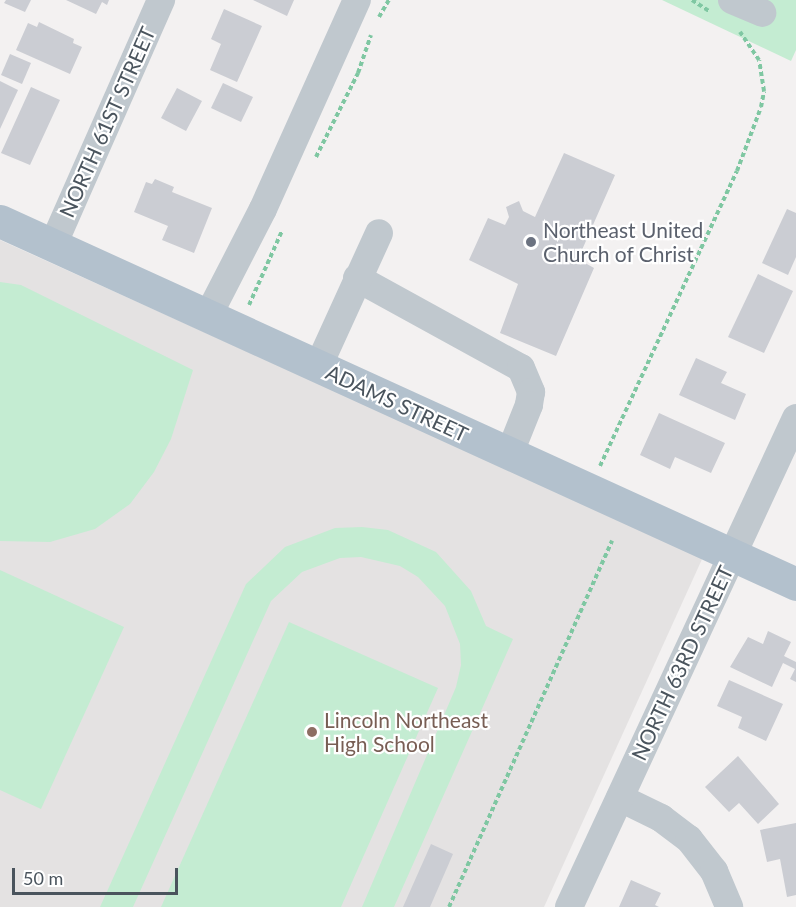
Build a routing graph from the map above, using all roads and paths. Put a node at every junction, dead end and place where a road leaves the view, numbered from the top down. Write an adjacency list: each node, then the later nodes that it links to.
1 (161, 0): 11 (street, NORTH 61ST STREET)
2 (357, 0): 14 (street)
3 (390, 0): 7 (path)
4 (692, 0): 5 (path)
5 (726, 13): 6 (street); 18 (path)
6 (762, 13)
7 (313, 162)
8 (0, 221): 11 (main road, ADAMS STREET)
9 (284, 228): 13 (path)
10 (379, 233): 12 (street)
11 (53, 245): 14 (main road, ADAMS STREET)
12 (357, 278): 15 (street); 17 (street)
13 (249, 305)
14 (208, 316): 15 (main road, ADAMS STREET)
15 (318, 367): 17 (main road, ADAMS STREET)
16 (796, 418): 20 (street, NORTH 63RD STREET)
17 (509, 455): 20 (main road, ADAMS STREET)
18 (600, 465)
19 (612, 541): 23 (path)
20 (732, 556): 21 (main road, ADAMS STREET); 22 (street, NORTH 63RD STREET)
21 (796, 584)
22 (620, 798): 24 (street, NORTH 63RD STREET); 25 (street)
23 (449, 907)
24 (569, 907)
25 (729, 907)

